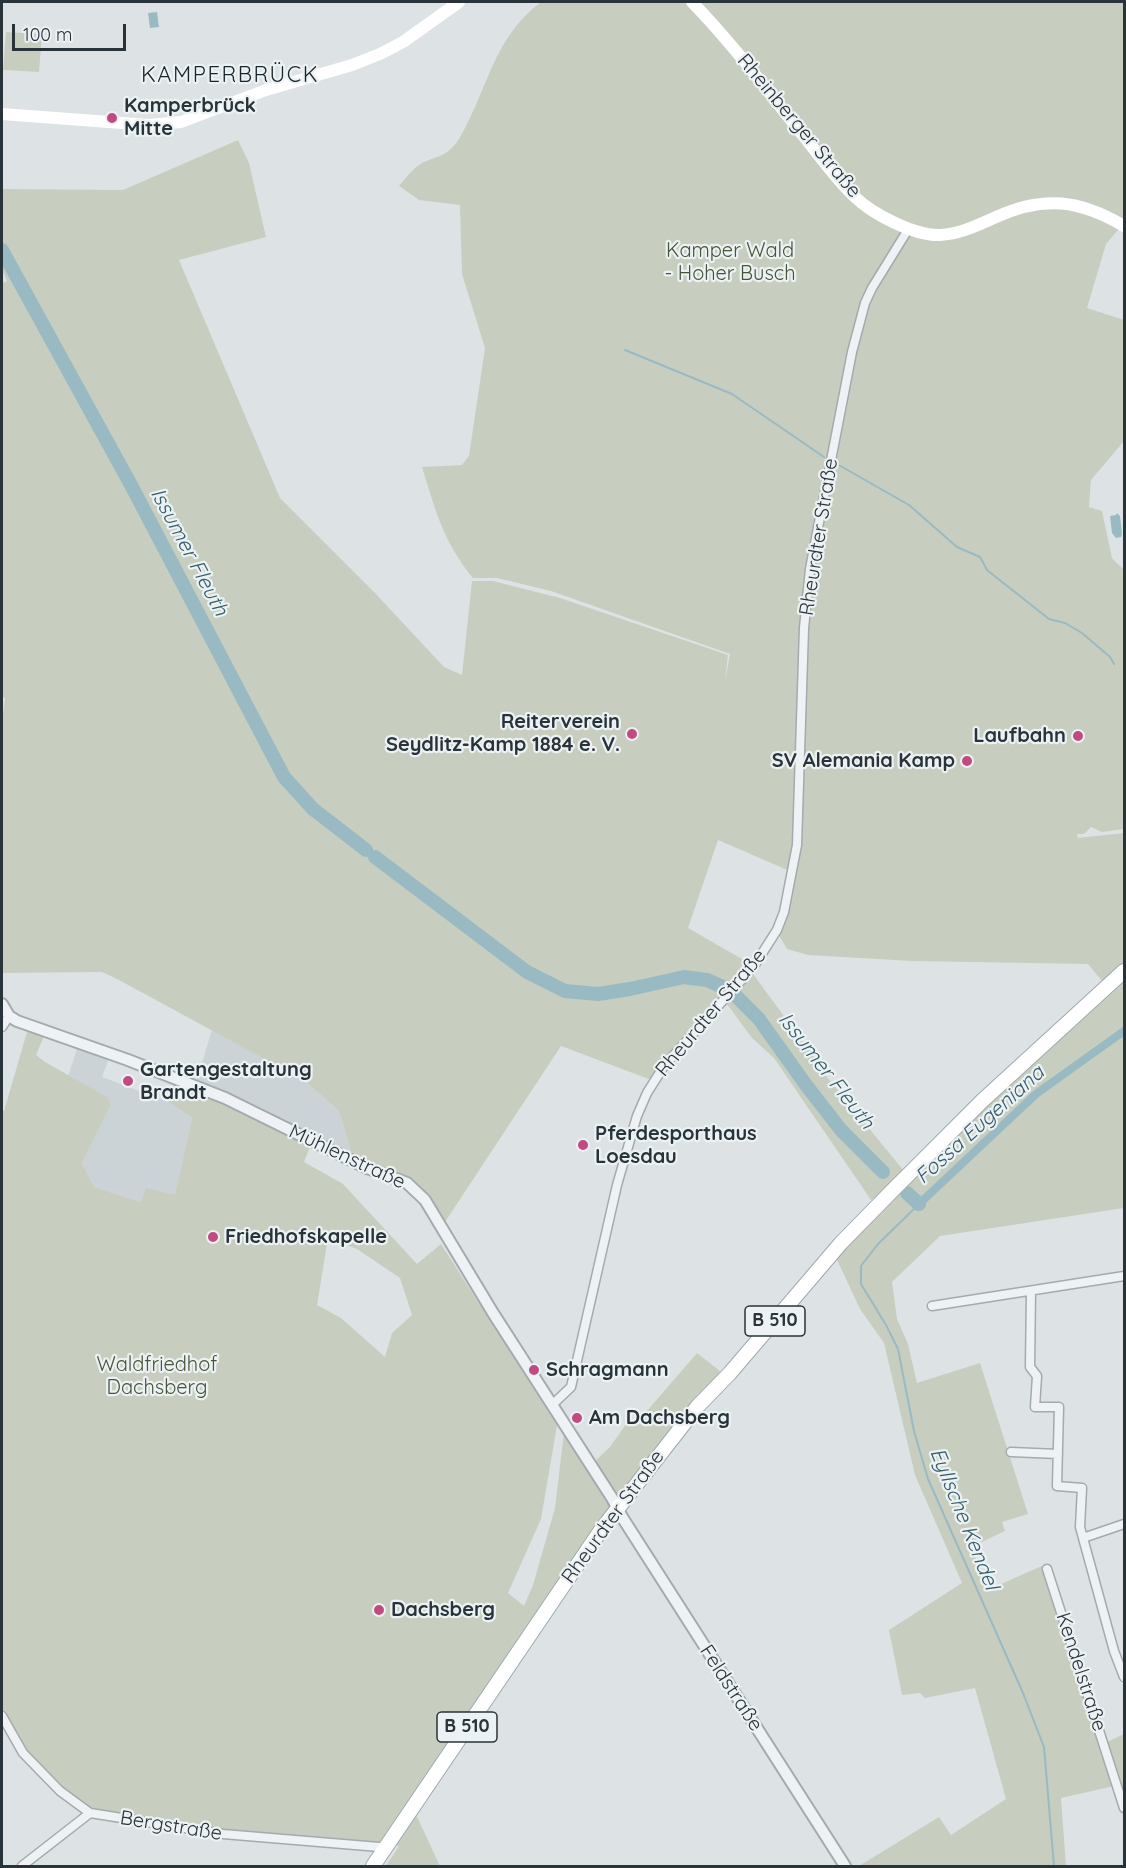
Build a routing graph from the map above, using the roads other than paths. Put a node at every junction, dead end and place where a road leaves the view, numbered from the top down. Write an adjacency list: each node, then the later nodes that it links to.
1 (459, 2): 3 (main road)
2 (692, 2): 5 (main road, Rheinberger Straße)
3 (2, 114)
4 (1125, 226): 5 (main road, Rheinberger Straße)
5 (909, 228): 13 (street, Rheurdter Straße)
6 (1125, 971): 16 (main road, Rheurdter Straße / B 510)
7 (2, 1004): 8 (street)
8 (9, 1016): 9 (street); 13 (street, Mühlenstraße)
9 (2, 1028)
10 (1125, 1276): 11 (street)
11 (1032, 1291): 12 (street); 15 (street)
12 (932, 1306)
13 (552, 1405): 16 (street, Mühlenstraße)
14 (1011, 1452): 15 (street)
15 (1058, 1454): 18 (street)
16 (617, 1508): 24 (main road, Rheurdter Straße / B 510); 27 (street, Feldstraße)
17 (1125, 1524): 18 (street)
18 (1083, 1538): 20 (street)
19 (1047, 1569): 22 (street, Kendelstraße)
20 (1125, 1677)
21 (2, 1716): 23 (street, Bergstraße)
22 (1125, 1808)
23 (90, 1813): 24 (street, Bergstraße); 25 (street)
24 (383, 1849): 26 (main road, Rheurdter Straße / B 510)
25 (22, 1866)
26 (373, 1866)
27 (845, 1866)

